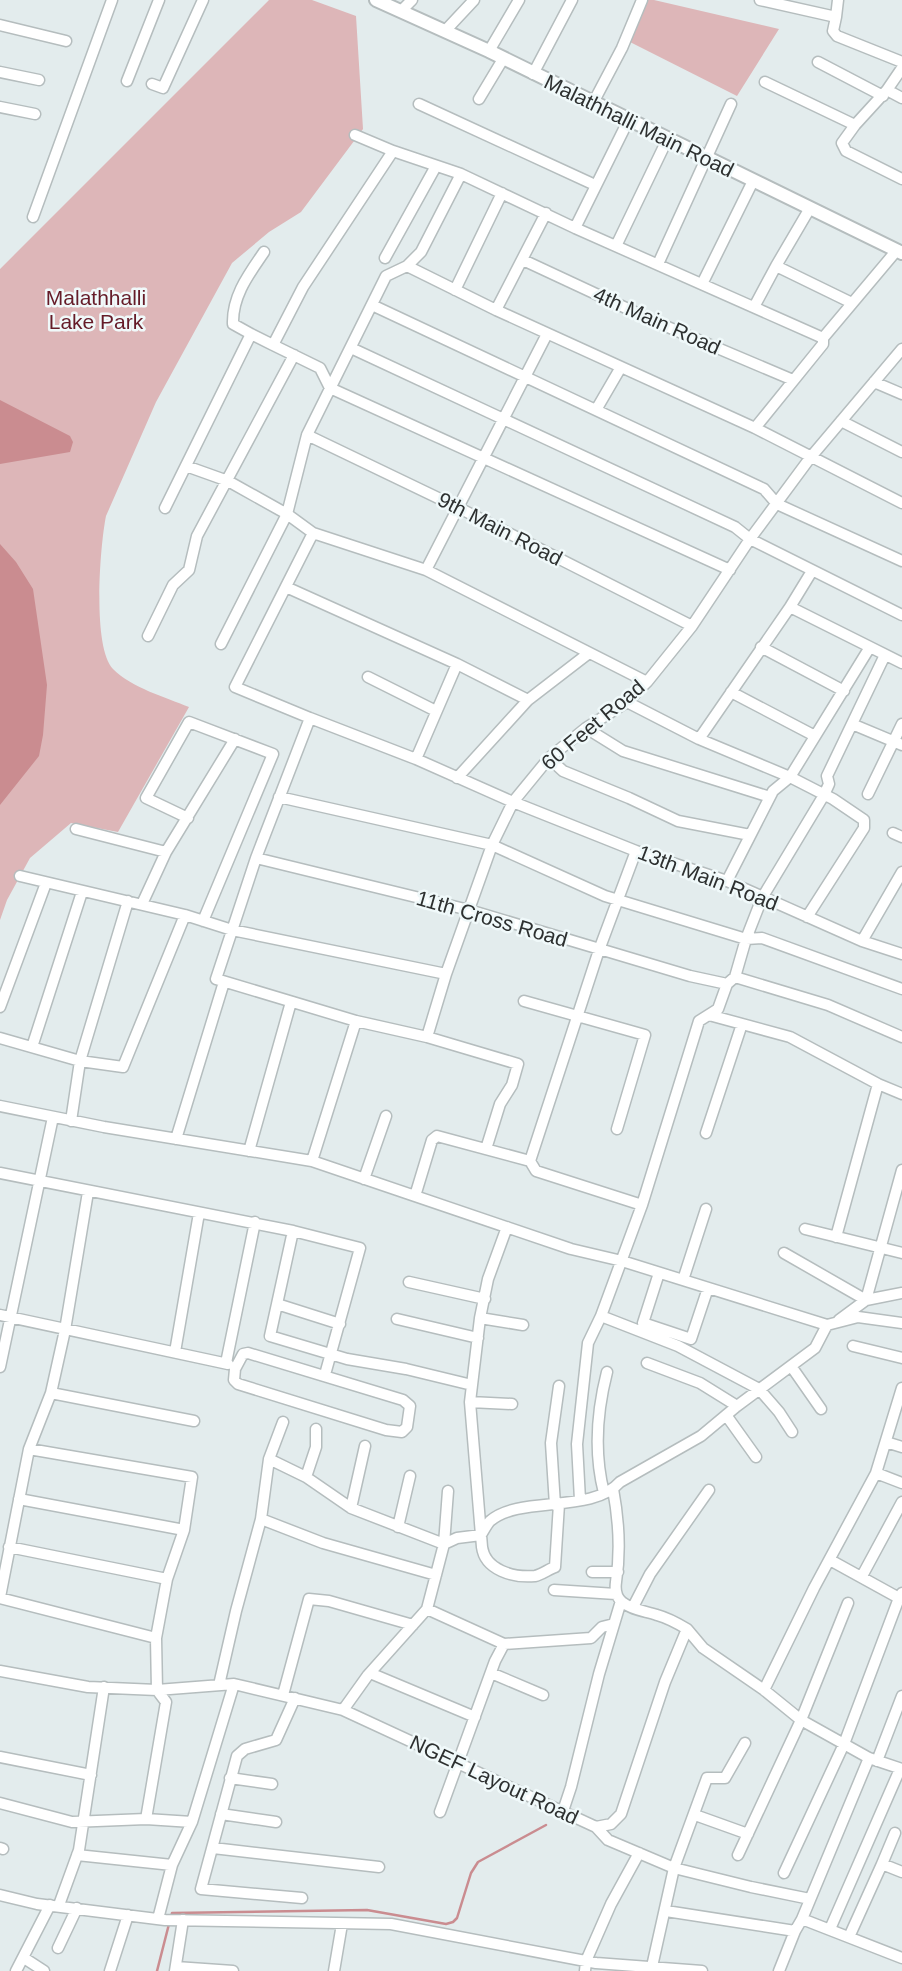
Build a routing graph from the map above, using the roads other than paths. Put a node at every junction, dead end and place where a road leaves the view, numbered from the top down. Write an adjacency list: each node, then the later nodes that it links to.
1 (112, 0): 49 (street)
2 (159, 0): 24 (street)
3 (203, 0): 26 (street)
4 (376, 0): 12 (main road, Malathhalli Main Road)
5 (412, 0): 12 (street)
6 (474, 0): 15 (street)
7 (519, 0): 17 (street)
8 (572, 0): 22 (street)
9 (642, 0): 30 (street)
10 (760, 0): 13 (street)
11 (838, 0): 13 (street)
12 (401, 11): 15 (main road, Malathhalli Main Road)
13 (835, 17): 20 (street)
14 (0, 26): 16 (street)
15 (445, 31): 17 (main road, Malathhalli Main Road)
16 (66, 41)
17 (489, 51): 18 (main road, Malathhalli Main Road)
18 (503, 59): 22 (main road, Malathhalli Main Road); 29 (street)
19 (818, 62): 27 (street)
20 (902, 65): 27 (street)
21 (0, 72): 23 (street)
22 (533, 74): 30 (main road, Malathhalli Main Road)
23 (39, 80)
24 (127, 81)
25 (765, 82): 36 (street)
26 (152, 84)
27 (885, 93): 28 (street); 36 (street)
28 (902, 98)
29 (478, 99)
30 (593, 103): 35 (main road, Malathhalli Main Road)
31 (419, 104): 45 (street)
32 (731, 104): 40 (street)
33 (0, 107): 34 (street)
34 (35, 114)
35 (628, 121): 38 (main road, Malathhalli Main Road); 45 (street)
36 (855, 125): 43 (street)
37 (355, 135): 39 (street)
38 (667, 140): 40 (main road, Malathhalli Main Road); 51 (street)
39 (393, 152): 41 (street); 68 (street)
40 (706, 158): 44 (main road, Malathhalli Main Road); 56 (street)
41 (436, 166): 42 (street); 54 (street)
42 (461, 174): 46 (street); 57 (street)
43 (902, 179)
44 (753, 181): 47 (main road, Malathhalli Main Road); 59 (street)
45 (595, 185): 50 (street)
46 (502, 193): 48 (street); 60 (street)
47 (810, 208): 52 (main road, Malathhalli Main Road); 58 (street)
48 (546, 213): 50 (street); 55 (street)
49 (33, 217)
50 (575, 228): 51 (street)
51 (616, 246): 56 (street)
52 (899, 251): 61 (street)
53 (264, 252): 65 (street)
54 (385, 258)
55 (523, 260): 64 (street); 74 (street, 4th Main Road)
56 (658, 264): 59 (street)
57 (407, 266): 60 (street); 62 (street)
58 (776, 266): 61 (street); 63 (street)
59 (702, 284): 63 (street)
60 (455, 290): 64 (street)
61 (852, 303): 67 (street)
62 (372, 305): 69 (street); 73 (street)
63 (754, 307): 67 (street)
64 (496, 310): 66 (street)
65 (251, 334): 68 (street); 86 (street)
66 (547, 334): 72 (street); 73 (street)
67 (823, 338): 74 (street)
68 (273, 345): 71 (street)
69 (351, 348): 76 (street); 79 (street)
70 (902, 349): 75 (street, 60 Feet Road)
71 (294, 355): 76 (street); 87 (street)
72 (621, 367): 78 (street); 81 (street)
73 (527, 377): 78 (street); 79 (street)
74 (793, 380): 81 (street)
75 (874, 382): 77 (street); 80 (street, 60 Feet Road)
76 (330, 388): 82 (street); 85 (street)
77 (902, 394)
78 (596, 410): 89 (street)
79 (505, 420): 85 (street); 94 (street)
80 (841, 421): 83 (street); 84 (street, 60 Feet Road)
81 (755, 428): 84 (street)
82 (307, 435): 91 (street, 9th Main Road); 92 (street)
83 (902, 452)
84 (810, 458): 88 (street); 89 (street, 60 Feet Road)
85 (484, 459): 91 (street); 97 (street)
86 (186, 466): 87 (street); 90 (street)
87 (228, 481): 92 (street); 103 (street)
88 (902, 503)
89 (777, 504): 94 (street, 60 Feet Road); 95 (street)
90 (165, 508)
91 (459, 508): 96 (street); 102 (street, 9th Main Road)
92 (288, 514): 93 (street); 104 (street)
93 (313, 533): 96 (street); 99 (street)
94 (750, 539): 97 (street, 60 Feet Road); 98 (street)
95 (902, 561)
96 (426, 570): 107 (street)
97 (730, 570): 102 (street, 60 Feet Road)
98 (812, 571): 100 (street); 101 (street)
99 (286, 587): 110 (street); 118 (street, 13th Main Road)
100 (790, 607): 105 (street); 106 (street)
101 (902, 615)
102 (692, 626): 112 (street, 60 Feet Road)
103 (148, 636)
104 (221, 645)
105 (870, 647): 108 (street); 113 (street)
106 (761, 648): 113 (street); 114 (street)
107 (589, 653): 112 (street); 115 (street)
108 (885, 655): 109 (street); 119 (street)
109 (902, 663)
110 (457, 664): 115 (street); 117 (street)
111 (368, 677): 117 (street)
112 (647, 682): 116 (street, 60 Feet Road)
113 (844, 691): 122 (street)
114 (731, 692): 122 (street); 124 (street)
115 (527, 699): 129 (street)
116 (627, 702): 121 (street, 60 Feet Road); 124 (street)
117 (436, 710): 126 (street)
118 (310, 718): 126 (street, 13th Main Road); 132 (street)
119 (852, 724): 125 (street); 131 (street)
120 (902, 724): 125 (street)
121 (586, 728): 127 (street, 60 Feet Road); 133 (street)
122 (816, 736): 128 (street)
123 (235, 739): 135 (street); 135 (street); 154 (street)
124 (699, 739): 128 (street)
125 (897, 743): 130 (street)
126 (416, 758): 129 (street, 13th Main Road)
127 (549, 758): 134 (street, 60 Feet Road); 137 (street)
128 (790, 777): 131 (street); 133 (street)
129 (457, 778): 134 (street, 13th Main Road)
130 (868, 794)
131 (824, 795): 147 (street); 153 (street)
132 (279, 797): 138 (street); 141 (street)
133 (770, 797): 137 (street)
134 (513, 802): 138 (street, 60 Feet Road); 139 (street, 13th Main Road)
135 (188, 818): 140 (street)
136 (76, 829): 140 (street)
137 (750, 835): 144 (street)
138 (492, 845): 149 (street); 151 (street, 60 Feet Road)
139 (636, 851): 144 (street, 13th Main Road); 149 (street)
140 (166, 852): 150 (street)
141 (256, 858): 151 (street, 11th Cross Road); 155 (street)
142 (902, 872): 157 (street)
143 (20, 876): 145 (street)
144 (727, 881): 147 (street, 13th Main Road)
145 (46, 883): 146 (street); 166 (street)
146 (82, 892): 148 (street); 174 (street)
147 (762, 898): 153 (street, 13th Main Road); 156 (street)
148 (128, 901): 150 (street); 175 (street)
149 (619, 901): 156 (street); 158 (street)
150 (142, 904): 152 (street)
151 (469, 910): 158 (street, 11th Cross Road); 160 (street, 60 Feet Road)
152 (185, 915): 154 (street); 175 (street)
153 (807, 917): 157 (street, 13th Main Road)
154 (203, 921): 155 (street)
155 (232, 929): 160 (street); 162 (street)
156 (746, 939): 161 (street); 163 (street)
157 (862, 940): 159 (street, 13th Main Road)
158 (600, 950): 161 (street, 11th Cross Road); 167 (street)
159 (902, 954)
160 (446, 974): 171 (street, 60 Feet Road)
161 (731, 981): 168 (street); 172 (street, 11th Cross Road)
162 (224, 982): 165 (street); 184 (street)
163 (902, 989)
164 (524, 1001): 167 (street)
165 (291, 1002): 169 (street); 186 (street)
166 (0, 1007)
167 (578, 1015): 182 (street); 188 (street)
168 (709, 1015): 170 (street); 195 (street)
169 (356, 1021): 171 (street); 187 (street)
170 (742, 1024): 176 (street); 183 (street)
171 (427, 1037): 185 (street)
172 (902, 1037)
173 (0, 1038): 174 (street)
174 (32, 1047): 175 (street)
175 (80, 1061): 181 (street)
176 (878, 1084): 177 (street); 202 (street)
177 (902, 1094)
178 (0, 1106): 180 (street)
179 (386, 1116): 191 (street)
180 (52, 1117): 181 (street); 192 (street)
181 (71, 1121): 184 (street)
182 (617, 1129)
183 (706, 1133)
184 (176, 1139): 186 (street)
185 (486, 1149): 188 (street); 194 (street)
186 (249, 1151): 187 (street)
187 (312, 1161): 191 (street)
188 (530, 1161): 195 (street)
189 (902, 1170): 203 (street)
190 (0, 1174): 192 (street)
191 (364, 1179): 194 (street)
192 (38, 1183): 193 (street); 216 (street)
193 (88, 1192): 197 (street); 223 (street)
194 (415, 1196): 199 (street)
195 (642, 1205): 206 (street)
196 (706, 1209): 208 (street)
197 (199, 1213): 198 (street); 226 (street)
198 (255, 1222): 201 (street); 230 (street)
199 (507, 1227): 206 (street); 212 (street)
200 (805, 1229): 202 (street)
201 (293, 1231): 214 (street); 220 (street)
202 (836, 1237): 203 (street)
203 (881, 1248): 205 (street); 213 (street)
204 (784, 1253): 213 (street)
205 (902, 1253)
206 (622, 1261): 207 (street); 215 (street)
207 (659, 1273): 208 (street); 210 (street)
208 (682, 1280): 210 (street)
209 (409, 1282): 212 (street)
210 (708, 1288): 221 (street)
211 (902, 1293): 213 (street)
212 (485, 1299): 217 (street)
213 (866, 1300): 221 (street)
214 (277, 1304): 220 (street); 227 (street)
215 (601, 1315): 238 (street); 264 (street)
216 (5, 1316): 223 (street); 232 (street)
217 (480, 1318): 222 (street); 224 (street)
218 (397, 1319): 224 (street)
219 (902, 1323): 221 (street)
220 (340, 1324): 227 (street)
221 (831, 1324): 231 (street)
222 (523, 1325)
223 (65, 1330): 226 (street); 239 (street)
224 (478, 1338): 235 (street)
225 (853, 1346): 228 (street)
226 (175, 1352): 230 (street)
227 (330, 1354): 233 (street); 235 (street)
228 (902, 1358)
229 (647, 1363): 242 (street)
230 (230, 1365): 230 (street)
231 (791, 1366): 238 (street); 243 (street)
232 (0, 1367)
233 (326, 1371)
234 (607, 1372): 262 (street)
235 (472, 1385): 240 (street)
236 (559, 1386): 266 (street)
237 (902, 1388): 244 (street)
238 (759, 1389): 242 (street); 249 (street)
239 (51, 1393): 246 (street); 253 (street)
240 (470, 1402): 241 (street); 271 (street)
241 (512, 1404)
242 (737, 1406): 245 (street)
243 (821, 1409)
244 (899, 1411): 250 (street)
245 (726, 1415): 254 (street); 262 (street)
246 (194, 1422)
247 (283, 1422): 255 (street)
248 (317, 1429): 258 (street)
249 (792, 1432)
250 (886, 1442): 252 (street); 256 (street)
251 (365, 1446): 267 (street)
252 (902, 1447)
253 (29, 1449): 263 (street); 270 (street)
254 (755, 1457)
255 (269, 1459): 258 (street); 268 (street)
256 (876, 1473): 259 (street); 274 (street)
257 (410, 1476): 269 (street)
258 (306, 1477): 267 (street)
259 (902, 1483)
260 (709, 1490): 285 (street)
261 (448, 1491): 272 (street)
262 (609, 1491): 264 (street); 276 (street)
263 (19, 1499): 270 (street); 273 (street)
264 (580, 1500): 266 (street)
265 (902, 1502): 278 (street)
266 (557, 1504): 271 (street); 271 (street)
267 (351, 1508): 269 (street)
268 (261, 1519): 277 (street); 296 (street)
269 (398, 1527): 272 (street)
270 (184, 1530): 279 (street)
271 (481, 1535): 272 (street)
272 (444, 1544): 277 (street)
273 (9, 1548): 279 (street); 282 (street)
274 (831, 1560): 278 (street); 299 (street)
275 (592, 1572): 276 (street)
276 (618, 1572): 283 (street)
277 (436, 1576): 286 (street)
278 (862, 1576): 281 (street)
279 (167, 1579): 290 (street)
280 (554, 1590): 283 (street)
281 (901, 1595): 308 (street)
282 (0, 1598): 290 (street)
283 (618, 1598): 285 (street); 287 (street)
284 (848, 1603): 306 (street)
285 (633, 1607): 289 (street)
286 (427, 1609): 288 (street); 291 (street)
287 (614, 1624): 291 (street); 317 (street)
288 (413, 1625): 293 (street); 300 (street)
289 (687, 1629): 299 (street); 325 (street, NGEF Layout Road)
290 (156, 1638): 298 (street)
291 (504, 1644): 294 (street)
292 (0, 1671): 297 (street, NGEF Layout Road)
293 (370, 1673): 304 (street); 305 (street)
294 (491, 1673): 301 (street); 305 (street)
295 (234, 1684): 296 (street, NGEF Layout Road); 300 (street, NGEF Layout Road); 323 (street)
296 (219, 1685): 298 (street, NGEF Layout Road)
297 (104, 1687): 298 (street, NGEF Layout Road); 313 (street)
298 (157, 1690): 321 (street)
299 (764, 1690): 306 (street)
300 (283, 1695): 303 (street, NGEF Layout Road)
301 (543, 1695)
302 (902, 1696): 310 (street)
303 (295, 1698): 304 (street, NGEF Layout Road); 314 (street)
304 (343, 1710): 311 (street, NGEF Layout Road)
305 (475, 1717): 311 (street)
306 (801, 1720): 308 (street); 327 (street)
307 (746, 1743): 320 (street)
308 (844, 1744): 310 (street); 337 (street)
309 (0, 1757): 313 (street)
310 (873, 1760): 312 (street); 340 (street)
311 (458, 1762): 317 (street, NGEF Layout Road); 318 (street)
312 (901, 1769): 348 (street)
313 (91, 1775): 322 (street)
314 (230, 1778): 315 (street); 319 (street)
315 (272, 1784)
316 (0, 1804): 322 (street)
317 (563, 1811): 325 (street, NGEF Layout Road)
318 (440, 1812)
319 (221, 1814): 324 (street); 328 (street)
320 (695, 1815): 327 (street); 335 (street)
321 (146, 1819): 322 (street); 323 (street)
322 (84, 1822): 330 (street)
323 (192, 1822): 333 (street)
324 (276, 1822)
325 (596, 1827): 329 (street)
326 (895, 1833): 332 (street)
327 (748, 1834): 331 (street)
328 (213, 1848): 334 (street); 339 (street)
329 (639, 1853): 335 (street); 354 (street)
330 (77, 1855): 333 (street); 341 (street)
331 (737, 1855)
332 (882, 1864): 336 (street); 350 (street)
333 (172, 1866): 346 (street)
334 (379, 1867)
335 (674, 1868): 340 (street); 343 (street)
336 (902, 1872)
337 (785, 1873)
338 (1, 1898): 341 (street)
339 (302, 1898)
340 (810, 1899): 345 (street)
341 (55, 1905): 342 (street); 352 (street)
342 (77, 1908): 344 (street); 351 (street)
343 (666, 1911): 349 (street); 356 (street)
344 (128, 1915): 346 (street); 359 (street)
345 (802, 1919): 348 (street); 349 (street)
346 (170, 1920): 347 (street); 355 (street)
347 (342, 1924): 354 (street); 361 (street)
348 (830, 1929): 350 (street)
349 (795, 1931): 363 (street)
350 (849, 1937): 353 (street)
351 (58, 1948)
352 (24, 1958): 357 (street); 358 (street)
353 (902, 1958)
354 (586, 1966): 356 (street)
355 (175, 1969): 360 (street)
356 (652, 1969): 362 (street)
357 (16, 1971)
358 (44, 1971)
359 (110, 1971)
360 (233, 1971)
361 (334, 1971)
362 (702, 1971)
363 (779, 1971)

